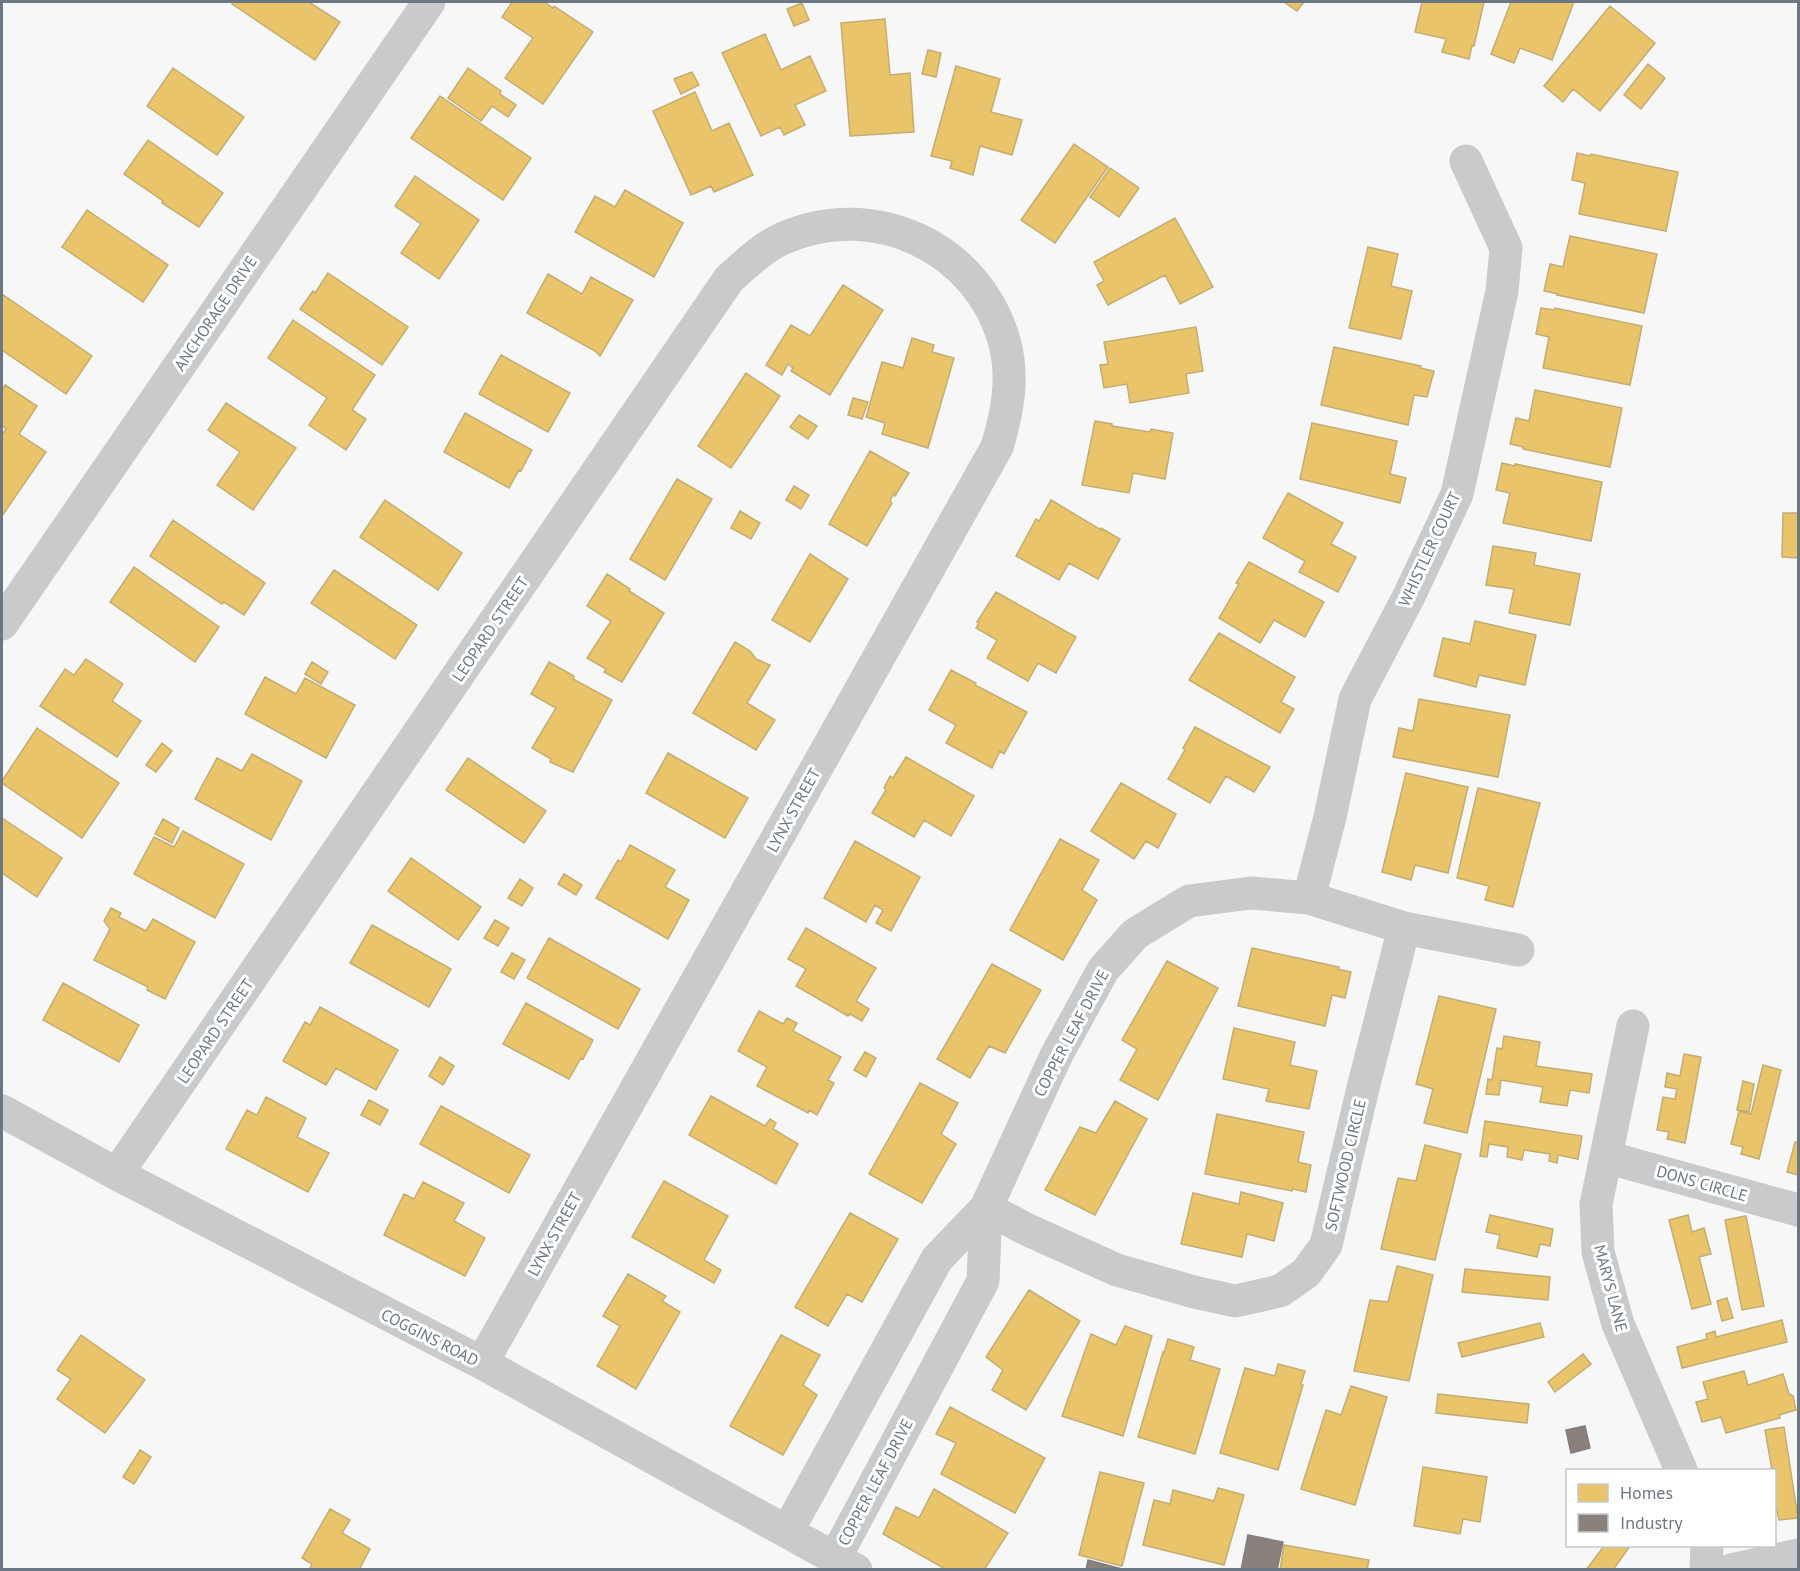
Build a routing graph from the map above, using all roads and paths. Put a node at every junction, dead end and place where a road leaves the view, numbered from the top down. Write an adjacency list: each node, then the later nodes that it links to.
1 (425, 3): 4 (street, ANCHORAGE DRIVE)
2 (1466, 161): 5 (street, WHISTLER COURT)
3 (943, 253): 11 (street, LEOPARD STREET); 14 (street, LYNX STREET)
4 (2, 624)
5 (1309, 898): 6 (street, COPPER LEAF DRIVE); 12 (street, COPPER LEAF DRIVE)
6 (1404, 928): 7 (street, COPPER LEAF DRIVE); 12 (street, SOFTWOOD CIRCLE)
7 (1518, 950)
8 (1633, 1026): 10 (street, MARYS LANE)
9 (2, 1111): 11 (street, COGGINS ROAD)
10 (1606, 1157): 13 (street, DONS CIRCLE); 15 (street, MARYS LANE)
11 (117, 1174): 14 (street, COGGINS ROAD)
12 (986, 1208): 16 (street, COPPER LEAF DRIVE); 19 (street, COPPER LEAF DRIVE)
13 (1798, 1210)
14 (482, 1363): 16 (street, COGGINS ROAD)
15 (1681, 1469)
16 (787, 1532): 19 (street, COGGINS ROAD)
17 (1707, 1547): 20 (street)
18 (1798, 1555): 21 (street)
19 (845, 1564)
20 (1706, 1569)
21 (1731, 1569)

